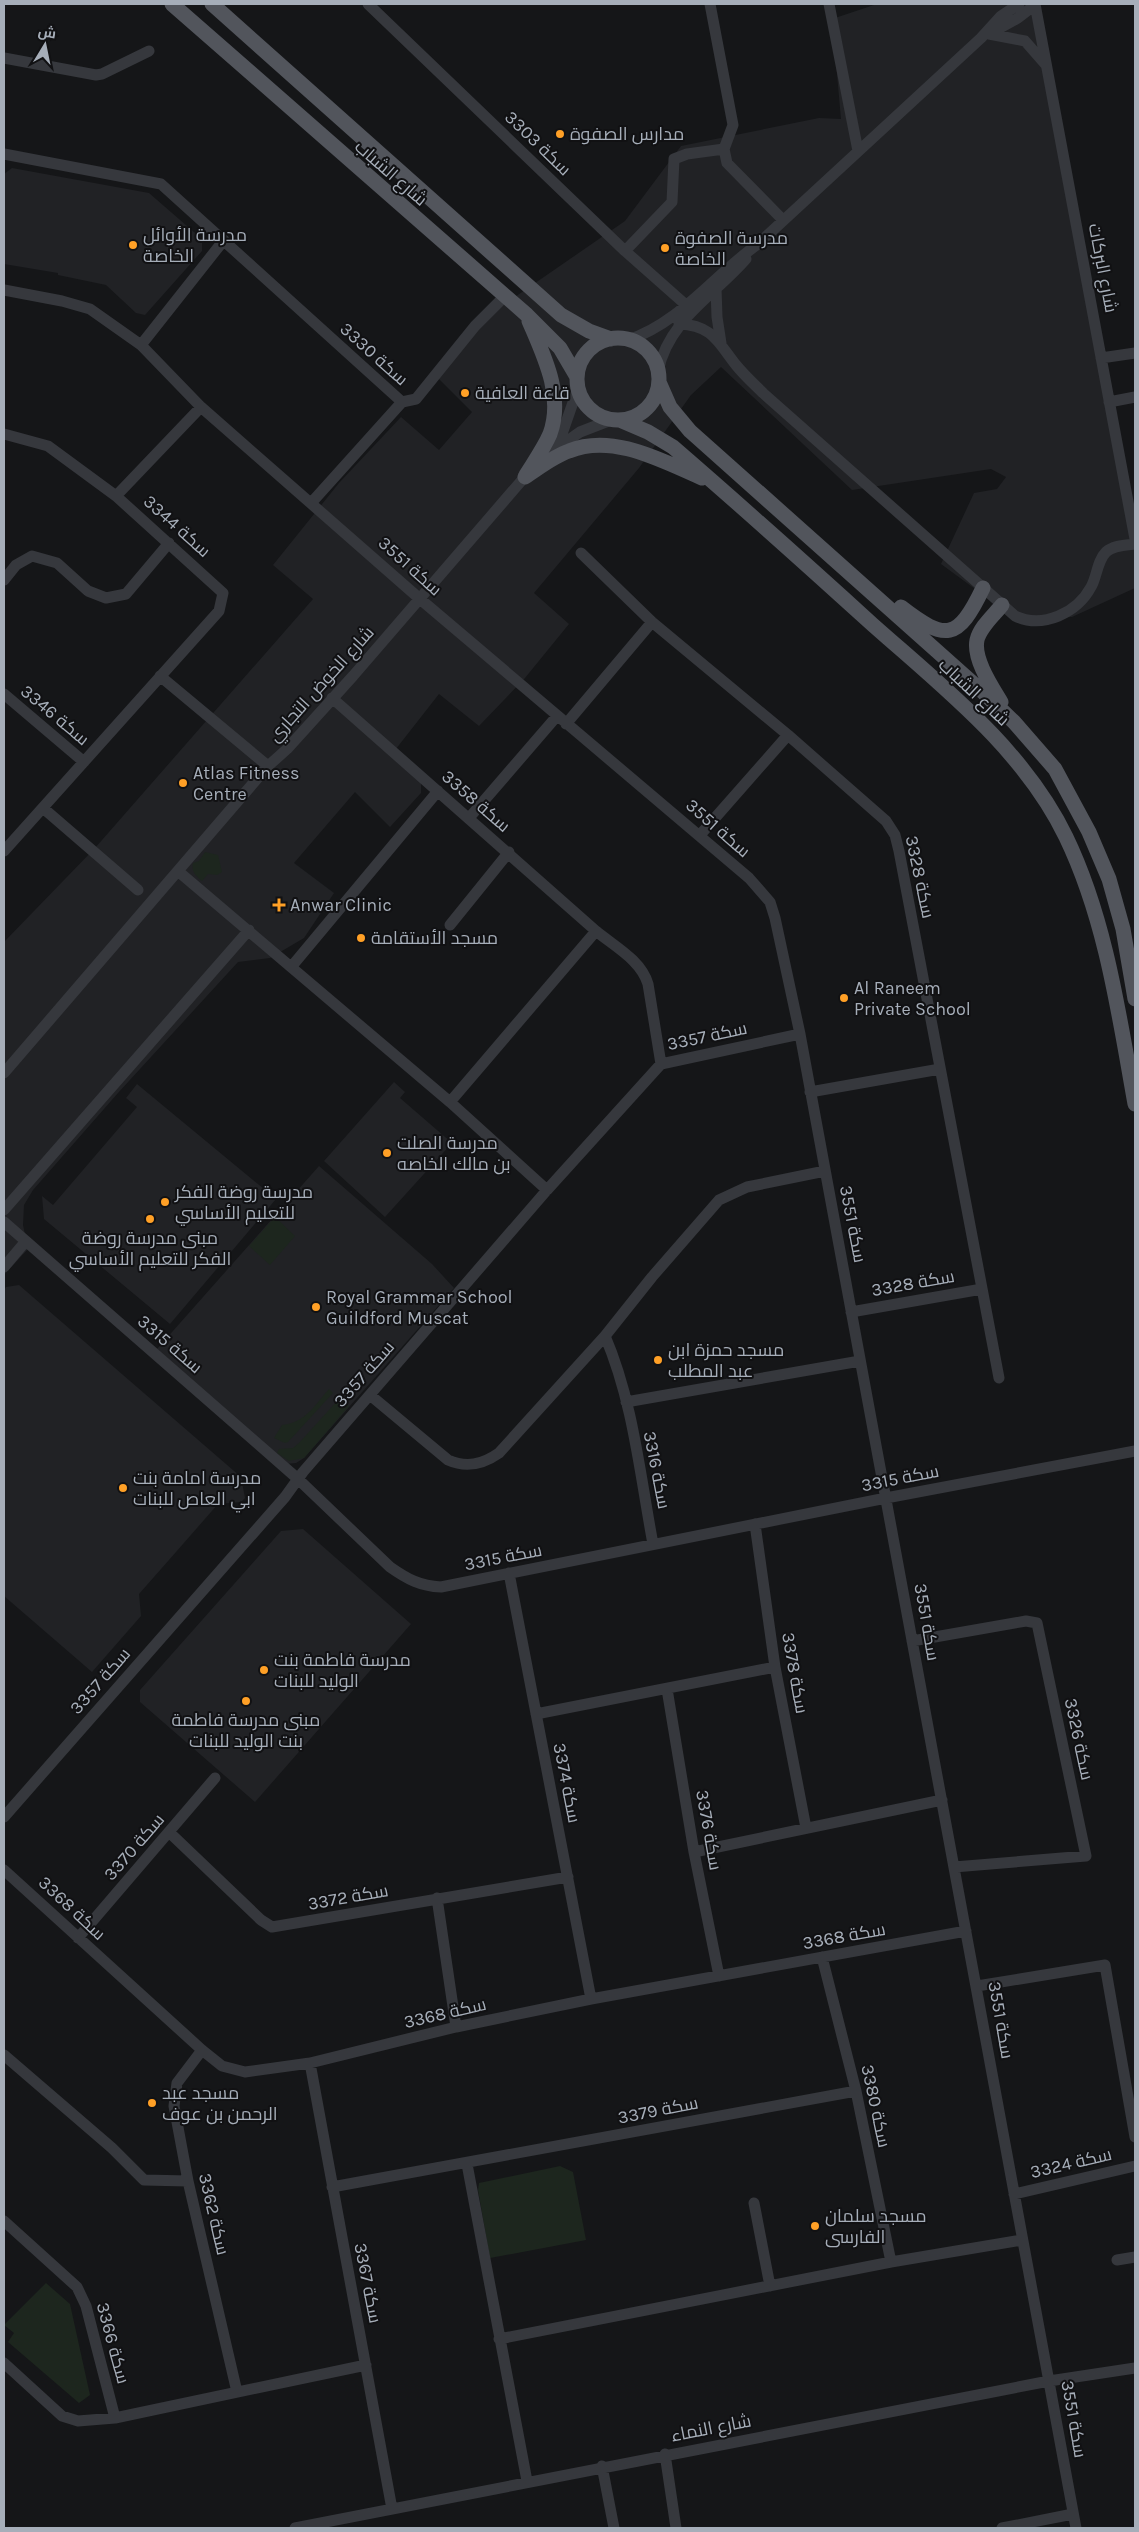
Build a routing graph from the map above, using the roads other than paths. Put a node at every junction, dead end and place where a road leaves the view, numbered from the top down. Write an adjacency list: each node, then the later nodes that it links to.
1 (172, 4): 22 (main road, شارع الشباب)
2 (212, 4): 26 (main road, شارع الشباب)
3 (368, 4): 19 (street, سكة 3303)
4 (710, 4): 13 (street)
5 (829, 4): 14 (street)
6 (1002, 4): 9 (street)
7 (1019, 4): 9 (street)
8 (1035, 4): 9 (street); 12 (street, شارع البركات)
9 (986, 34): 12 (street); 14 (street)
10 (148, 52): 11 (street)
11 (4, 58)
12 (1047, 66): 31 (street, شارع البركات)
13 (724, 149): 16 (street); 19 (street)
14 (858, 151): 16 (street)
15 (4, 154): 17 (street, سكة 3330)
16 (783, 220): 18 (street)
17 (224, 240): 28 (street); 35 (street, سكة 3330)
18 (758, 244): 20 (street); 23 (street)
19 (625, 251): 23 (street, سكة 3303)
20 (716, 288): 25 (street); 29 (street)
21 (4, 290): 28 (street, سكة 3551)
22 (505, 296): 24 (main road, شارع الشباب); 35 (street)
23 (686, 305): 27 (street)
24 (527, 315): 33 (main road, شارع الشباب); 40 (main road)
25 (679, 324): 29 (street); 32 (street)
26 (611, 339): 27 (main road); 33 (main road)
27 (628, 340): 32 (main road)
28 (140, 345): 37 (street, سكة 3551)
29 (722, 345): 51 (street)
30 (1135, 353): 31 (street)
31 (1102, 358): 36 (street, شارع البركات)
32 (658, 377): 38 (main road); 49 (main road, شارع الشباب)
33 (577, 382): 38 (main road); 40 (street, شارع الخوض التجاري)
34 (1135, 397): 36 (street)
35 (402, 402): 44 (street, سكة 3330)
36 (1109, 402): 42 (street, شارع البركات)
37 (201, 407): 43 (street, سكة 3344); 44 (street, سكة 3551)
38 (615, 420): 40 (street, شارع الخوض التجاري); 41 (main road, شارع الشباب)
39 (4, 434): 43 (street, سكة 3344)
40 (525, 477): 41 (main road); 52 (street, شارع الخوض التجاري)
41 (716, 484): 83 (main road, شارع الشباب)
42 (1131, 489): 45 (street, شارع البركات)
43 (116, 496): 46 (street, سكة 3344)
44 (312, 502): 52 (street, سكة 3551)
45 (1135, 540)
46 (169, 543): 50 (street); 55 (street, سكة 3344)
47 (1135, 544): 53 (street)
48 (581, 553): 54 (street, سكة 3328)
49 (837, 562): 51 (main road); 59 (main road, شارع الشباب)
50 (4, 580)
51 (983, 588): 53 (street)
52 (420, 598): 57 (street, شارع الخوض التجاري); 58 (street, سكة 3551)
53 (1002, 605): 59 (main road)
54 (652, 622): 60 (street); 61 (street, سكة 3328)
55 (160, 676): 62 (street); 63 (street)
56 (4, 694): 62 (street, سكة 3346)
57 (332, 698): 63 (street, شارع الخوض التجاري); 64 (street, سكة 3358)
58 (557, 716): 60 (street, سكة 3551); 66 (street)
59 (1014, 722): 76 (main road, شارع الشباب)
60 (566, 724): 67 (street, سكة 3551)
61 (788, 735): 67 (street); 79 (street, سكة 3328)
62 (84, 762): 65 (street)
63 (268, 766): 70 (street, شارع الخوض التجاري)
64 (438, 791): 66 (street, سكة 3358); 75 (street)
65 (42, 808): 68 (street); 71 (street)
66 (469, 818): 69 (street, سكة 3358)
67 (700, 835): 77 (street, سكة 3551)
68 (4, 851)
69 (509, 852): 72 (street); 74 (street, سكة 3358)
70 (179, 872): 73 (street); 80 (street, شارع الخوض التجاري)
71 (138, 890)
72 (450, 925)
73 (249, 930): 75 (street); 86 (street)
74 (596, 931): 78 (street, سكة 3358); 82 (street)
75 (292, 966): 82 (street)
76 (1135, 1000)
77 (800, 1034): 78 (street, سكة 3357); 81 (street, سكة 3551)
78 (660, 1064): 85 (street, سكة 3357)
79 (940, 1069): 81 (street); 90 (street, سكة 3328)
80 (4, 1073)
81 (810, 1092): 84 (street, سكة 3551)
82 (450, 1102): 85 (street)
83 (1135, 1104)
84 (825, 1171): 91 (street, سكة 3551); 92 (street)
85 (547, 1190): 95 (street, سكة 3357)
86 (4, 1210)
87 (4, 1222): 88 (street, سكة 3315)
88 (26, 1242): 89 (street); 98 (street, سكة 3315)
89 (4, 1267)
90 (982, 1289): 91 (street, سكة 3328); 94 (street, سكة 3328)
91 (851, 1312): 93 (street, سكة 3551)
92 (605, 1336): 95 (street); 96 (street, سكة 3316)
93 (860, 1361): 96 (street); 99 (street, سكة 3551)
94 (999, 1378)
95 (370, 1394): 98 (street, سكة 3357)
96 (626, 1402): 101 (street, سكة 3316)
97 (1135, 1451): 99 (street, سكة 3315)
98 (298, 1479): 102 (street, سكة 3315); 109 (street, سكة 3357)
99 (886, 1498): 100 (street, سكة 3315); 103 (street, سكة 3551)
100 (755, 1524): 101 (street, سكة 3315); 104 (street, سكة 3378)
101 (653, 1544): 102 (street, سكة 3315)
102 (509, 1573): 106 (street, سكة 3374)
103 (912, 1641): 108 (street, سكة 3551); 113 (street, سكة 3326)
104 (775, 1667): 105 (street); 110 (street, سكة 3378)
105 (666, 1689): 106 (street); 112 (street, سكة 3376)
106 (536, 1714): 115 (street, سكة 3374)
107 (215, 1778): 111 (street, سكة 3370)
108 (942, 1800): 110 (street); 113 (street, سكة 3551)
109 (4, 1818)
110 (806, 1828): 112 (street)
111 (170, 1833): 116 (street, سكة 3372); 118 (street, سكة 3370)
112 (694, 1852): 120 (street, سكة 3376)
113 (954, 1867): 117 (street, سكة 3551)
114 (4, 1870): 118 (street, سكة 3368)
115 (568, 1877): 116 (street, سكة 3372); 122 (street, سكة 3374)
116 (438, 1898): 123 (street)
117 (966, 1931): 119 (street, سكة 3368); 121 (street, سكة 3551)
118 (78, 1938): 124 (street, سكة 3368)
119 (822, 1957): 120 (street, سكة 3368); 127 (street, سكة 3380)
120 (719, 1976): 122 (street, سكة 3368)
121 (977, 1986): 128 (street); 133 (street, سكة 3551)
122 (591, 1999): 123 (street, سكة 3368)
123 (456, 2027): 126 (street, سكة 3368)
124 (202, 2050): 126 (street, سكة 3368); 131 (street, سكة 3362)
125 (4, 2055): 131 (street)
126 (310, 2063): 132 (street, سكة 3367)
127 (856, 2091): 129 (street, سكة 3379); 139 (street, سكة 3380)
128 (1135, 2137)
129 (467, 2164): 132 (street, سكة 3379); 141 (street)
130 (1135, 2166): 133 (street, سكة 3324)
131 (188, 2180): 146 (street, سكة 3362)
132 (332, 2187): 143 (street, سكة 3367)
133 (1014, 2194): 136 (street, سكة 3551)
134 (754, 2203): 140 (street)
135 (4, 2221): 147 (street, سكة 3366)
136 (1022, 2240): 139 (street); 145 (street, سكة 3551)
137 (1135, 2257): 138 (street)
138 (1117, 2260)
139 (891, 2262): 140 (street)
140 (770, 2286): 141 (street)
141 (499, 2339): 150 (street)
142 (4, 2363): 147 (street)
143 (366, 2365): 146 (street); 151 (street, سكة 3367)
144 (1135, 2368): 145 (street, شارع النماء)
145 (1049, 2380): 148 (street, شارع النماء); 152 (street, سكة 3551)
146 (237, 2392): 147 (street)
147 (115, 2418)
148 (665, 2454): 149 (street, شارع النماء); 155 (street)
149 (602, 2466): 150 (street, شارع النماء); 154 (street)
150 (527, 2481): 151 (street, شارع النماء)
151 (392, 2509): 153 (street, شارع النماء)
152 (1073, 2514): 156 (street); 157 (street, سكة 3551)
153 (301, 2528)
154 (614, 2528)
155 (676, 2528)
156 (1002, 2528)
157 (1076, 2528)

